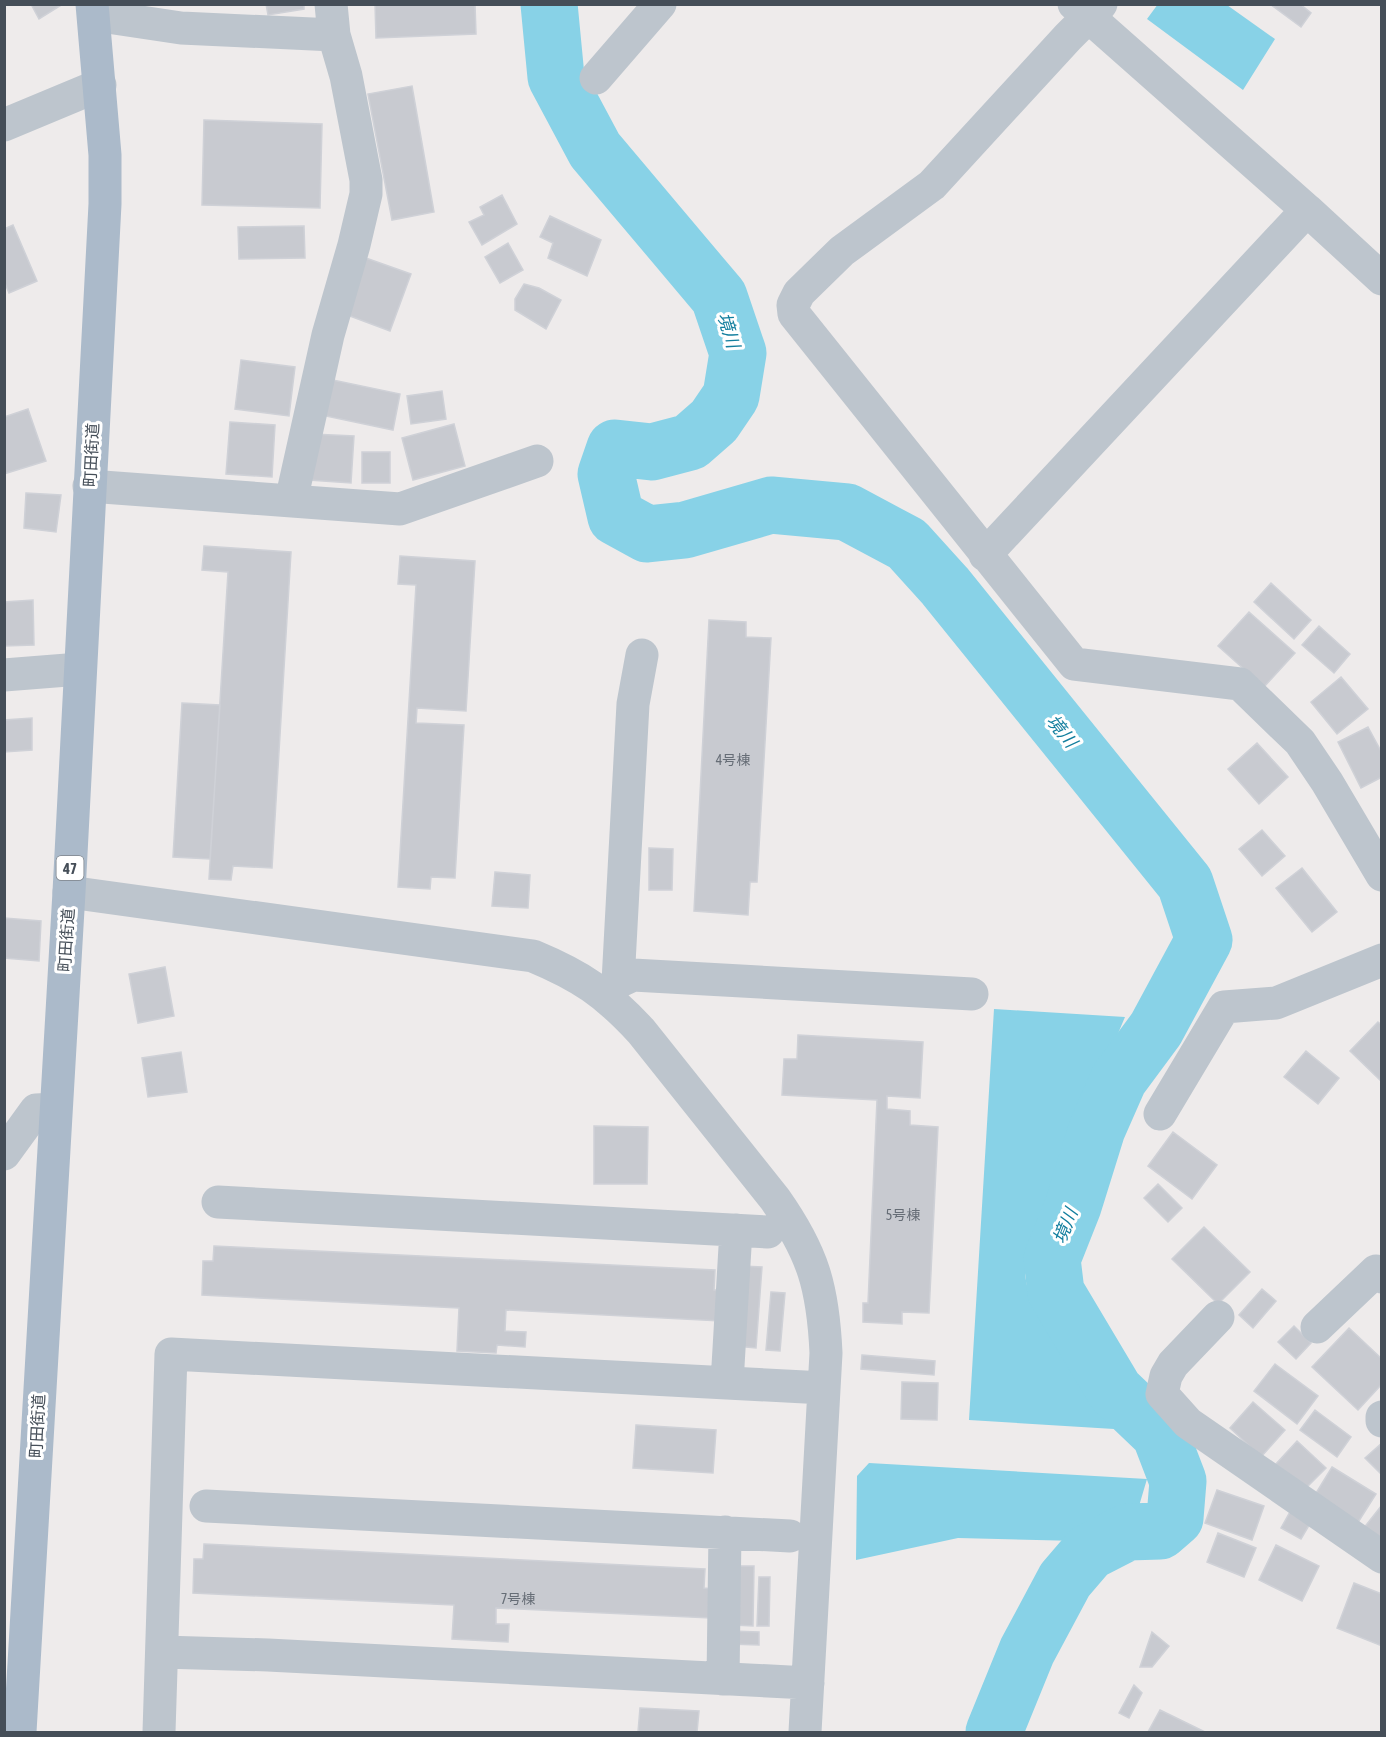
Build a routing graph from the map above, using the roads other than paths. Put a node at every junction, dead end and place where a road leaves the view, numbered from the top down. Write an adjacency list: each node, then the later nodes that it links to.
1 (660, 4): 5 (street)
2 (1088, 9): 8 (street); 13 (street)
3 (93, 10): 4 (street); 6 (main road, 町田街道 / 47)
4 (333, 20): 12 (street)
5 (596, 78)
6 (100, 85): 7 (street); 11 (main road, 町田街道 / 47)
7 (4, 125)
8 (1306, 210): 9 (street); 13 (street)
9 (1382, 279)
10 (537, 461): 12 (street)
11 (89, 486): 12 (street); 15 (main road, 町田街道 / 47)
12 (291, 501)
13 (985, 555): 17 (street)
14 (642, 655): 20 (street)
15 (80, 669): 16 (street); 18 (main road, 町田街道 / 47)
16 (4, 675)
17 (1382, 875)
18 (69, 892): 20 (street); 22 (main road, 町田街道 / 47)
19 (1382, 960): 23 (street)
20 (612, 990): 21 (street); 32 (street)
21 (972, 994)
22 (55, 1109): 24 (street); 40 (main road, 町田街道 / 47)
23 (1160, 1114)
24 (4, 1154)
25 (218, 1202): 26 (street)
26 (736, 1230): 27 (street); 31 (street)
27 (768, 1232)
28 (1382, 1277): 30 (street)
29 (1218, 1317): 36 (street)
30 (1317, 1327)
31 (727, 1383): 32 (street); 37 (street)
32 (824, 1388): 39 (street)
33 (206, 1506): 34 (street)
34 (725, 1532): 35 (street); 38 (street)
35 (790, 1536)
36 (1382, 1557)
37 (162, 1652): 38 (street); 41 (street)
38 (723, 1679): 39 (street)
39 (808, 1683): 42 (street)
40 (20, 1732)
41 (159, 1732)
42 (805, 1732)

